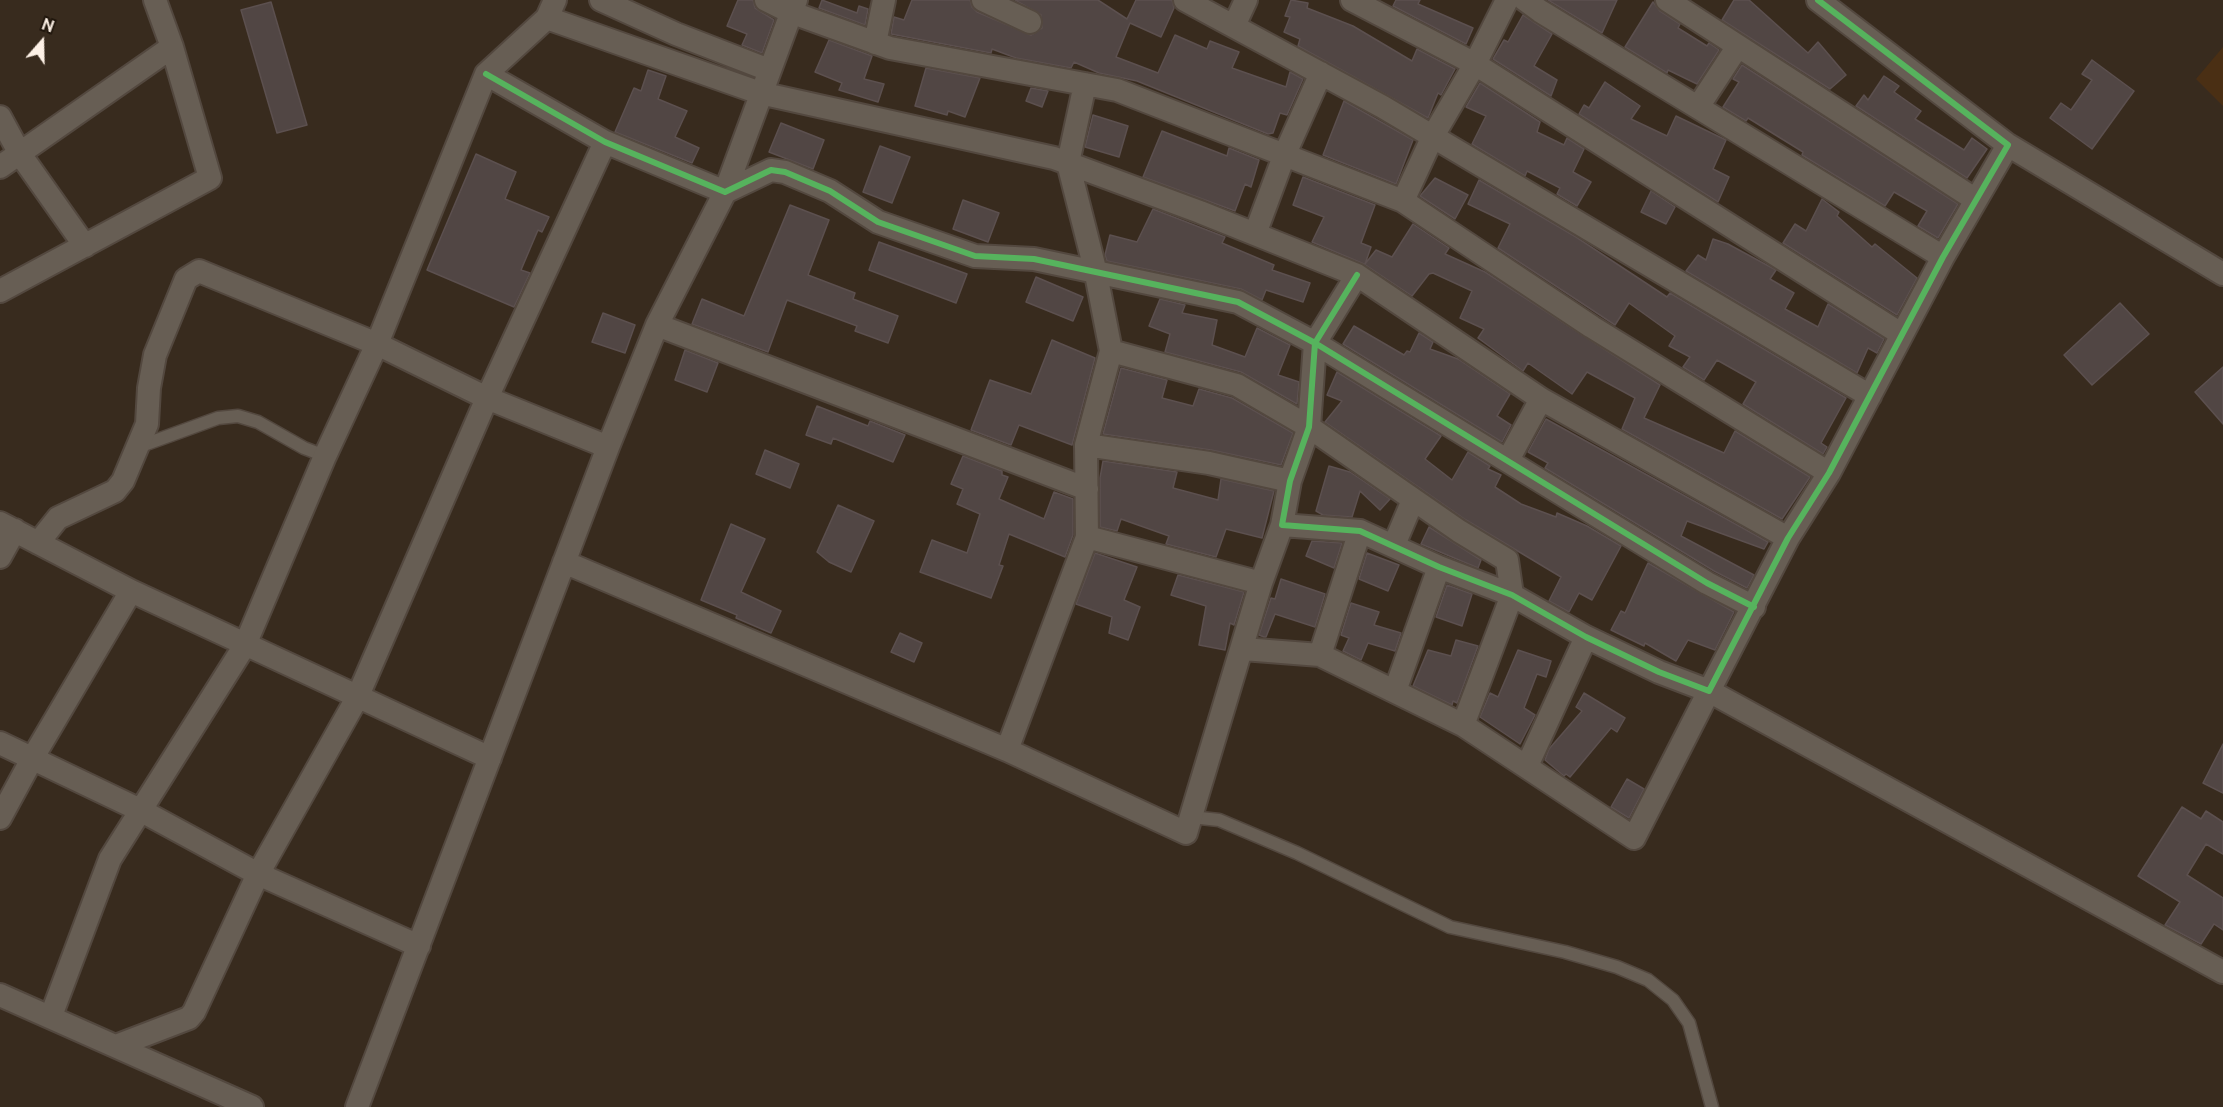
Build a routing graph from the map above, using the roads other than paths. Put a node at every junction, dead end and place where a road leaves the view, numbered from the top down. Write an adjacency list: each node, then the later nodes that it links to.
1 (155, 0): 19 (street)
2 (602, 0): 21 (street)
3 (766, 0): 13 (street)
4 (884, 0): 17 (street)
5 (983, 0): 15 (street)
6 (1185, 0): 16 (street)
7 (1246, 0): 16 (street)
8 (1352, 0): 20 (street)
9 (1507, 0): 20 (street)
10 (1525, 0): 26 (street)
11 (1666, 0): 18 (street)
12 (1818, 0): 30 (street)
13 (793, 6): 17 (street); 21 (street)
14 (551, 9): 22 (street); 25 (street)
15 (1030, 22)
16 (1234, 26): 23 (street)
17 (875, 43): 24 (street)
18 (1738, 46): 26 (street); 36 (street)
19 (172, 47): 31 (street); 39 (street)
20 (1475, 64): 28 (street); 46 (street)
21 (769, 70): 25 (street)
22 (486, 74): 29 (street); 48 (street)
23 (1321, 74): 28 (street); 32 (street)
24 (1085, 84): 32 (street); 33 (street)
25 (760, 93): 33 (street); 35 (street)
26 (1698, 107): 40 (street)
27 (0, 117): 31 (street)
28 (1433, 136): 37 (street); 50 (street)
29 (605, 142): 35 (street); 51 (street)
30 (2007, 145): 36 (street); 42 (street)
31 (20, 154): 34 (street); 39 (street)
32 (1284, 156): 37 (street); 38 (street)
33 (1068, 163): 38 (street); 41 (street)
34 (0, 167)
35 (725, 192): 41 (street); 45 (street)
36 (1976, 200): 40 (street)
37 (1403, 201): 59 (street)
38 (1255, 234): 43 (street)
39 (85, 246): 44 (street)
40 (1943, 257): 46 (street)
41 (1095, 269): 47 (street); 49 (street)
42 (2223, 274)
43 (1357, 275): 47 (street); 52 (street)
44 (0, 291)
45 (657, 325): 55 (street); 61 (street)
46 (1901, 334): 50 (street)
47 (1316, 343): 53 (street); 58 (street)
48 (377, 344): 51 (street); 56 (street); 57 (street)
49 (1111, 351): 53 (street); 54 (street)
50 (1870, 396): 59 (street)
51 (487, 398): 55 (street); 83 (street)
52 (1541, 399): 58 (street); 67 (street)
53 (1309, 427): 60 (street); 62 (street)
54 (1086, 445): 60 (street); 61 (street)
55 (608, 447): 71 (street)
56 (137, 448): 57 (lane); 68 (street)
57 (325, 456): 78 (street)
58 (1508, 460): 76 (street)
59 (1829, 473): 67 (street)
60 (1290, 480): 63 (street)
61 (1086, 489): 66 (street)
62 (1413, 500): 69 (street); 75 (street)
63 (1282, 525): 65 (street); 73 (street)
64 (7, 527): 68 (street); 70 (street)
65 (1360, 531): 69 (street); 80 (street)
66 (1087, 537): 73 (street); 86 (street)
67 (1788, 538): 76 (street)
68 (38, 543): 74 (street)
69 (1394, 545): 72 (street)
70 (0, 557)
71 (564, 562): 86 (street); 87 (street)
72 (1438, 567): 75 (street); 82 (street)
73 (1261, 583): 79 (street)
74 (131, 591): 78 (street); 88 (street)
75 (1512, 595): 77 (street); 84 (street)
76 (1755, 607): 81 (street)
77 (1586, 637): 81 (street); 89 (street)
78 (245, 645): 83 (street); 90 (street)
79 (1243, 649): 80 (street); 91 (street)
80 (1320, 655): 82 (street)
81 (1709, 691): 89 (street); 95 (street)
82 (1395, 692): 84 (street)
83 (357, 698): 87 (street); 93 (street)
84 (1463, 725): 89 (street)
85 (0, 743): 88 (street)
86 (1007, 750): 91 (street)
87 (490, 758): 94 (street)
88 (32, 759): 90 (street); 92 (street)
89 (1527, 766)
90 (140, 810): 93 (street); 97 (street)
91 (1191, 817): 101 (lane)
92 (0, 818)
93 (258, 874): 94 (street); 98 (street)
94 (419, 946): 100 (street)
95 (2223, 972)
96 (0, 995): 97 (street)
97 (51, 1016): 98 (street)
98 (116, 1046): 99 (street)
99 (252, 1107)
100 (357, 1107)
101 (1712, 1107)

